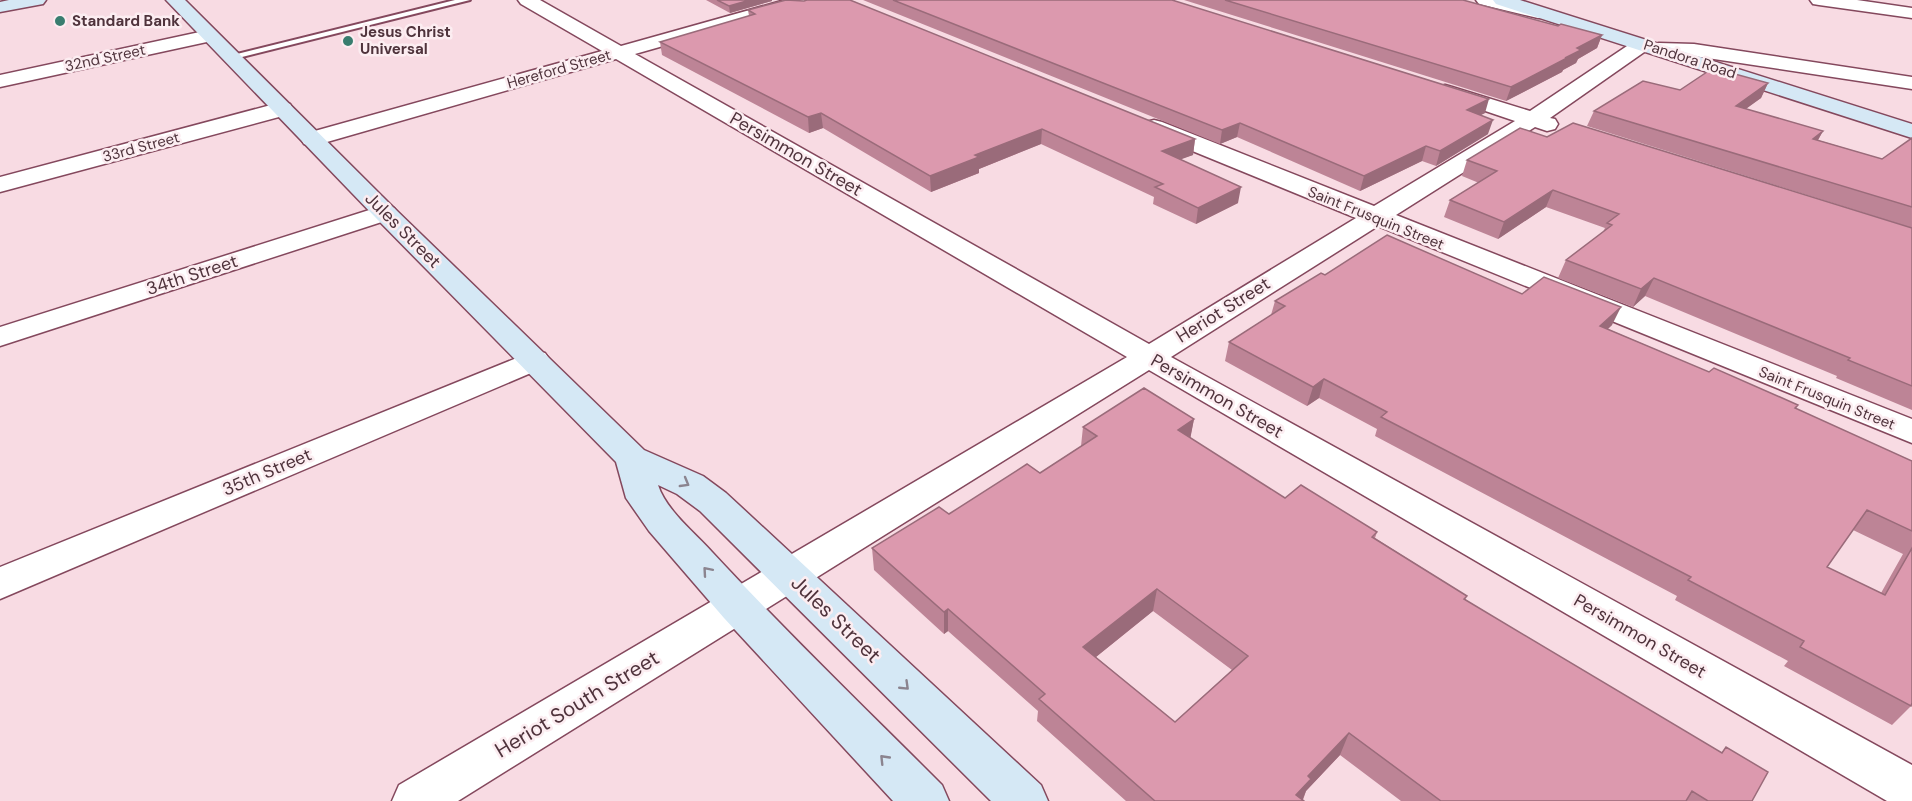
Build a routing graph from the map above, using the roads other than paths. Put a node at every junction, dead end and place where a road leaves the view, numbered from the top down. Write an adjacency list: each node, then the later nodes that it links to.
1 (12, 0): 10 (main road)
2 (37, 0): 10 (main road)
3 (175, 0): 13 (main road, Jules Street)
4 (466, 0): 16 (lane)
5 (527, 0): 15 (street, Persimmon Street)
6 (805, 0): 15 (street, Hereford Street)
7 (1485, 0): 12 (street)
8 (1502, 0): 12 (main road, Pandora Road)
9 (1819, 0): 11 (street)
10 (0, 6)
11 (1912, 13)
12 (1557, 18): 14 (main road, Pandora Road)
13 (209, 36): 16 (main road, Jules Street); 17 (street, 32nd Street)
14 (1651, 47): 18 (street); 22 (street, Heriot Street); 24 (main road, Pandora Road)
15 (620, 52): 25 (street, Hereford Street); 30 (street, Persimmon Street)
16 (230, 57): 20 (main road, Jules Street)
17 (0, 81)
18 (1912, 83)
19 (1430, 87): 22 (street)
20 (282, 109): 25 (main road, Jules Street); 26 (street, 33rd Street)
21 (1129, 117): 28 (street, Saint Frusquin Street)
22 (1533, 119): 23 (street); 28 (street, Heriot Street)
23 (1566, 130)
24 (1912, 131)
25 (312, 139): 27 (main road, Jules Street)
26 (0, 185)
27 (385, 213): 29 (street, 34th Street); 31 (main road, Jules Street)
28 (1372, 217): 30 (street, Heriot Street); 32 (street, Saint Frusquin Street)
29 (0, 337)
30 (1149, 357): 34 (street, Heriot Street); 37 (street, Persimmon Street)
31 (534, 360): 33 (main road, Jules Street); 35 (street, 35th Street)
32 (1912, 432)
33 (632, 458): 34 (main road, Jules Street, one-way to 34); 36 (main road, Jules Street, one-way to 33)
34 (790, 574): 36 (street, Heriot Street); 40 (main road, Jules Street, one-way to 40)
35 (0, 584)
36 (738, 607): 38 (street, Heriot South Street); 39 (main road, Jules Street, one-way to 36)
37 (1910, 789)
38 (416, 801)
39 (925, 801)
40 (1024, 801)

